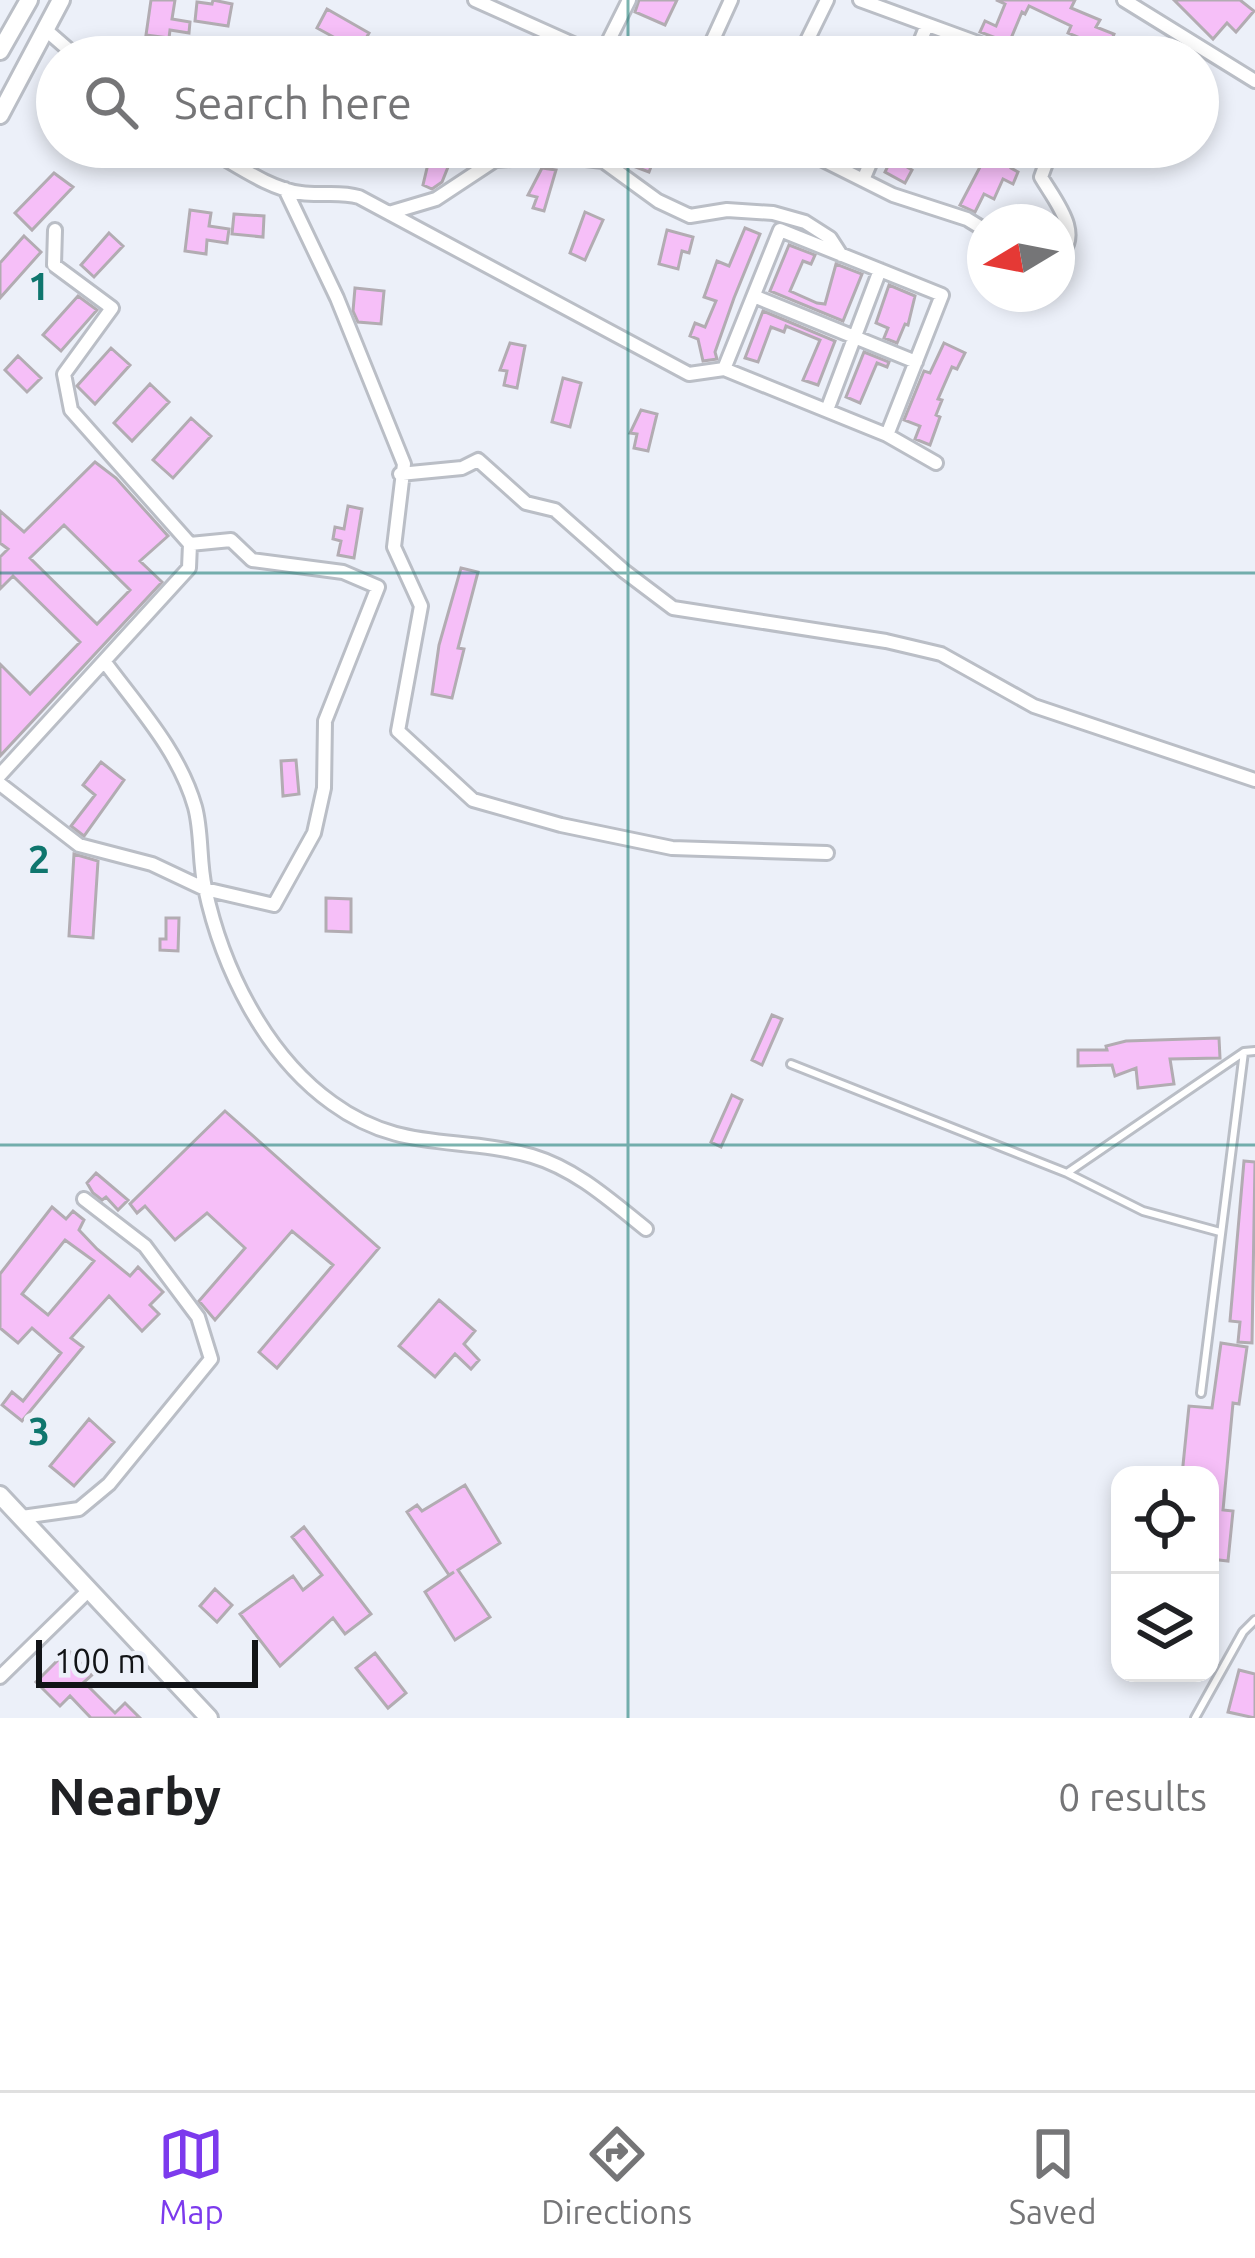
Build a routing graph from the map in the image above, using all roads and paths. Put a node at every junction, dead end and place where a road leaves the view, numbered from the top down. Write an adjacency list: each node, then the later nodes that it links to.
1 (29, 0): 21 (street)
2 (61, 0): 10 (street)
3 (629, 0): 14 (street)
4 (731, 0): 15 (street)
5 (826, 0): 16 (street)
6 (860, 0): 9 (street)
7 (1124, 0): 19 (street)
8 (478, 1): 13 (street)
9 (927, 25): 17 (street); 18 (street)
10 (46, 30): 11 (street); 12 (street)
11 (43, 36)
12 (53, 36)
13 (556, 36)
14 (612, 36)
15 (715, 36)
16 (809, 36)
17 (923, 36)
18 (958, 36)
19 (1182, 36)
20 (36, 49): 24 (street)
21 (0, 51)
22 (1219, 59): 23 (street)
23 (1255, 81)
24 (0, 116)
25 (244, 168): 32 (street)
26 (483, 168): 34 (street)
27 (613, 168): 37 (street)
28 (839, 168): 31 (street)
29 (868, 168): 31 (street)
30 (1044, 168): 33 (street)
31 (863, 180): 35 (street)
32 (285, 189): 34 (street); 46 (street)
33 (1056, 204)
34 (389, 213): 42 (street)
35 (967, 219)
36 (55, 230): 47 (street)
37 (841, 255): 38 (street); 39 (street)
38 (880, 270): 40 (street); 41 (street)
39 (756, 297): 40 (street); 42 (street)
40 (855, 336): 41 (street); 43 (street)
41 (916, 362): 44 (street)
42 (724, 369): 43 (street)
43 (826, 410): 44 (street)
44 (887, 435): 45 (street)
45 (935, 463)
46 (400, 475): 50 (street); 52 (street)
47 (190, 544): 48 (street); 53 (street)
48 (104, 661): 49 (street); 53 (street)
49 (0, 775)
50 (1255, 780)
51 (0, 784): 53 (street)
52 (826, 853)
53 (205, 889): 59 (street)
54 (1255, 1051): 55 (lane)
55 (1244, 1052): 57 (lane); 60 (lane)
56 (791, 1064): 57 (lane)
57 (1067, 1174): 60 (lane)
58 (84, 1198): 63 (street)
59 (646, 1229)
60 (1222, 1232): 61 (lane)
61 (1201, 1394)
62 (0, 1495): 63 (street)
63 (22, 1517): 64 (street)
64 (88, 1591): 66 (street); 67 (street)
65 (1255, 1620): 68 (lane)
66 (0, 1677)
67 (209, 1718)
68 (1195, 1718)

